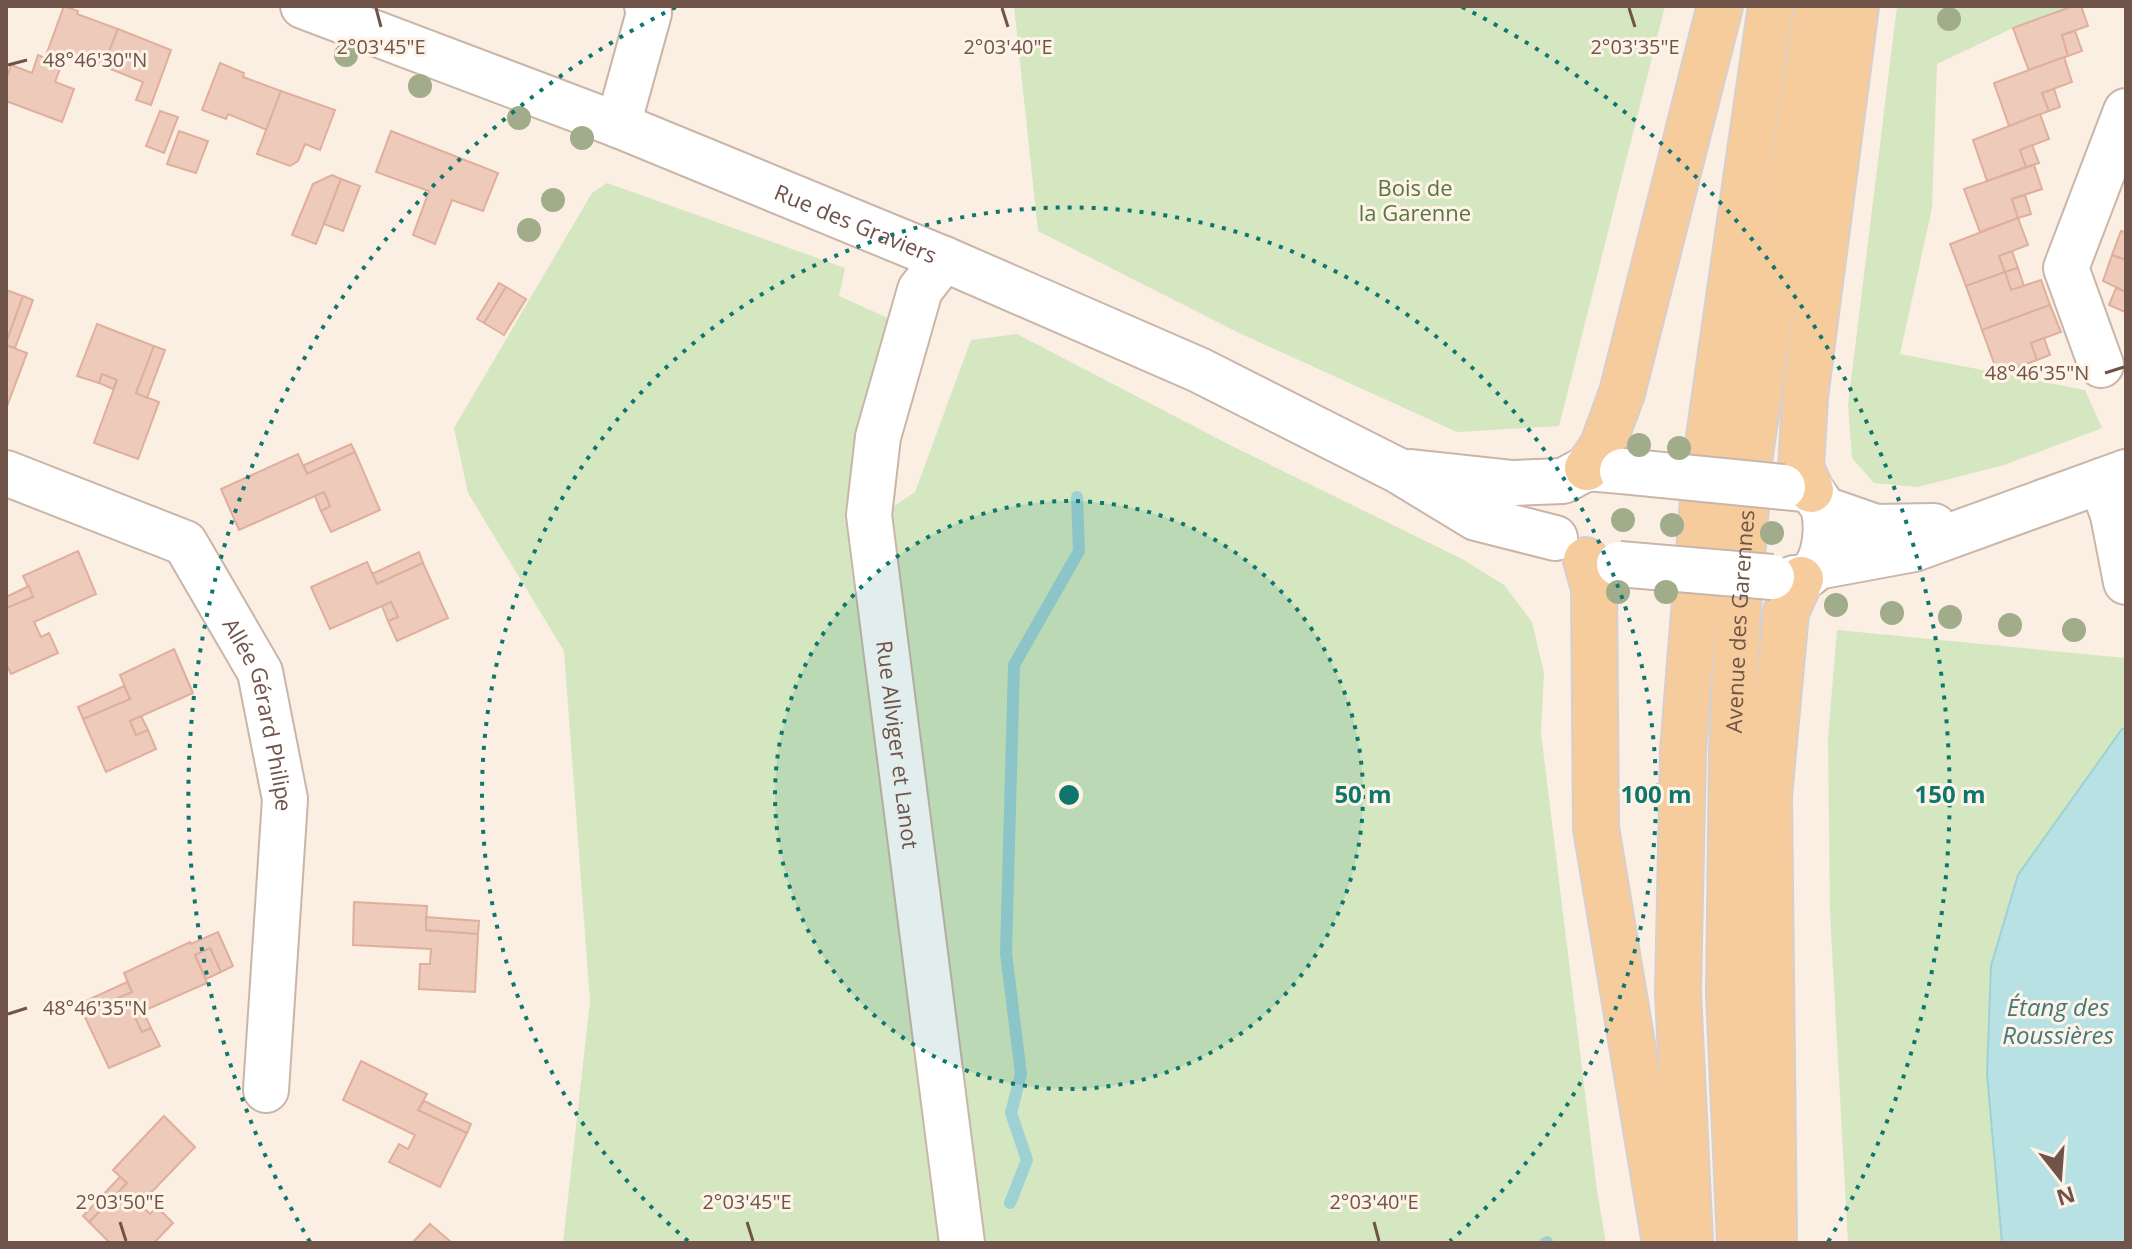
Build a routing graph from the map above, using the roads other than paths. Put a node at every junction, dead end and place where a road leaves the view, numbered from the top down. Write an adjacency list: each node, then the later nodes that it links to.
1 (303, 6): 8 (street, Rue des Graviers)
2 (647, 6): 8 (street)
3 (1720, 6): 13 (main road)
4 (1771, 6): 23 (main road, Avenue des Garennes)
5 (1817, 6): 24 (main road, Avenue des Garennes)
6 (1856, 6): 15 (main road)
7 (2126, 111): 10 (street)
8 (618, 125): 9 (street, Rue des Graviers)
9 (944, 259): 11 (street, Rue des Graviers); 21 (street, Rue Allviger et Lanot)
10 (2101, 365)
11 (1397, 470): 13 (street, Rue des Graviers); 17 (street, Rue des Graviers)
12 (6, 473): 20 (street, Allée Gérard Philipe)
13 (1591, 473): 15 (street, Rue des Graviers, bridge); 17 (street)
14 (2114, 477): 16 (street, Rue des Graviers); 19 (street)
15 (1806, 495): 16 (street, Rue des Graviers); 18 (street)
16 (1977, 525): 18 (street, Rue des Graviers)
17 (1587, 554): 18 (street, Rue des Graviers, bridge); 22 (main road)
18 (1797, 574): 25 (main road)
19 (2124, 595)
20 (266, 1090)
21 (962, 1243)
22 (1665, 1243)
23 (1690, 1243)
24 (1740, 1243)
25 (1774, 1243)

